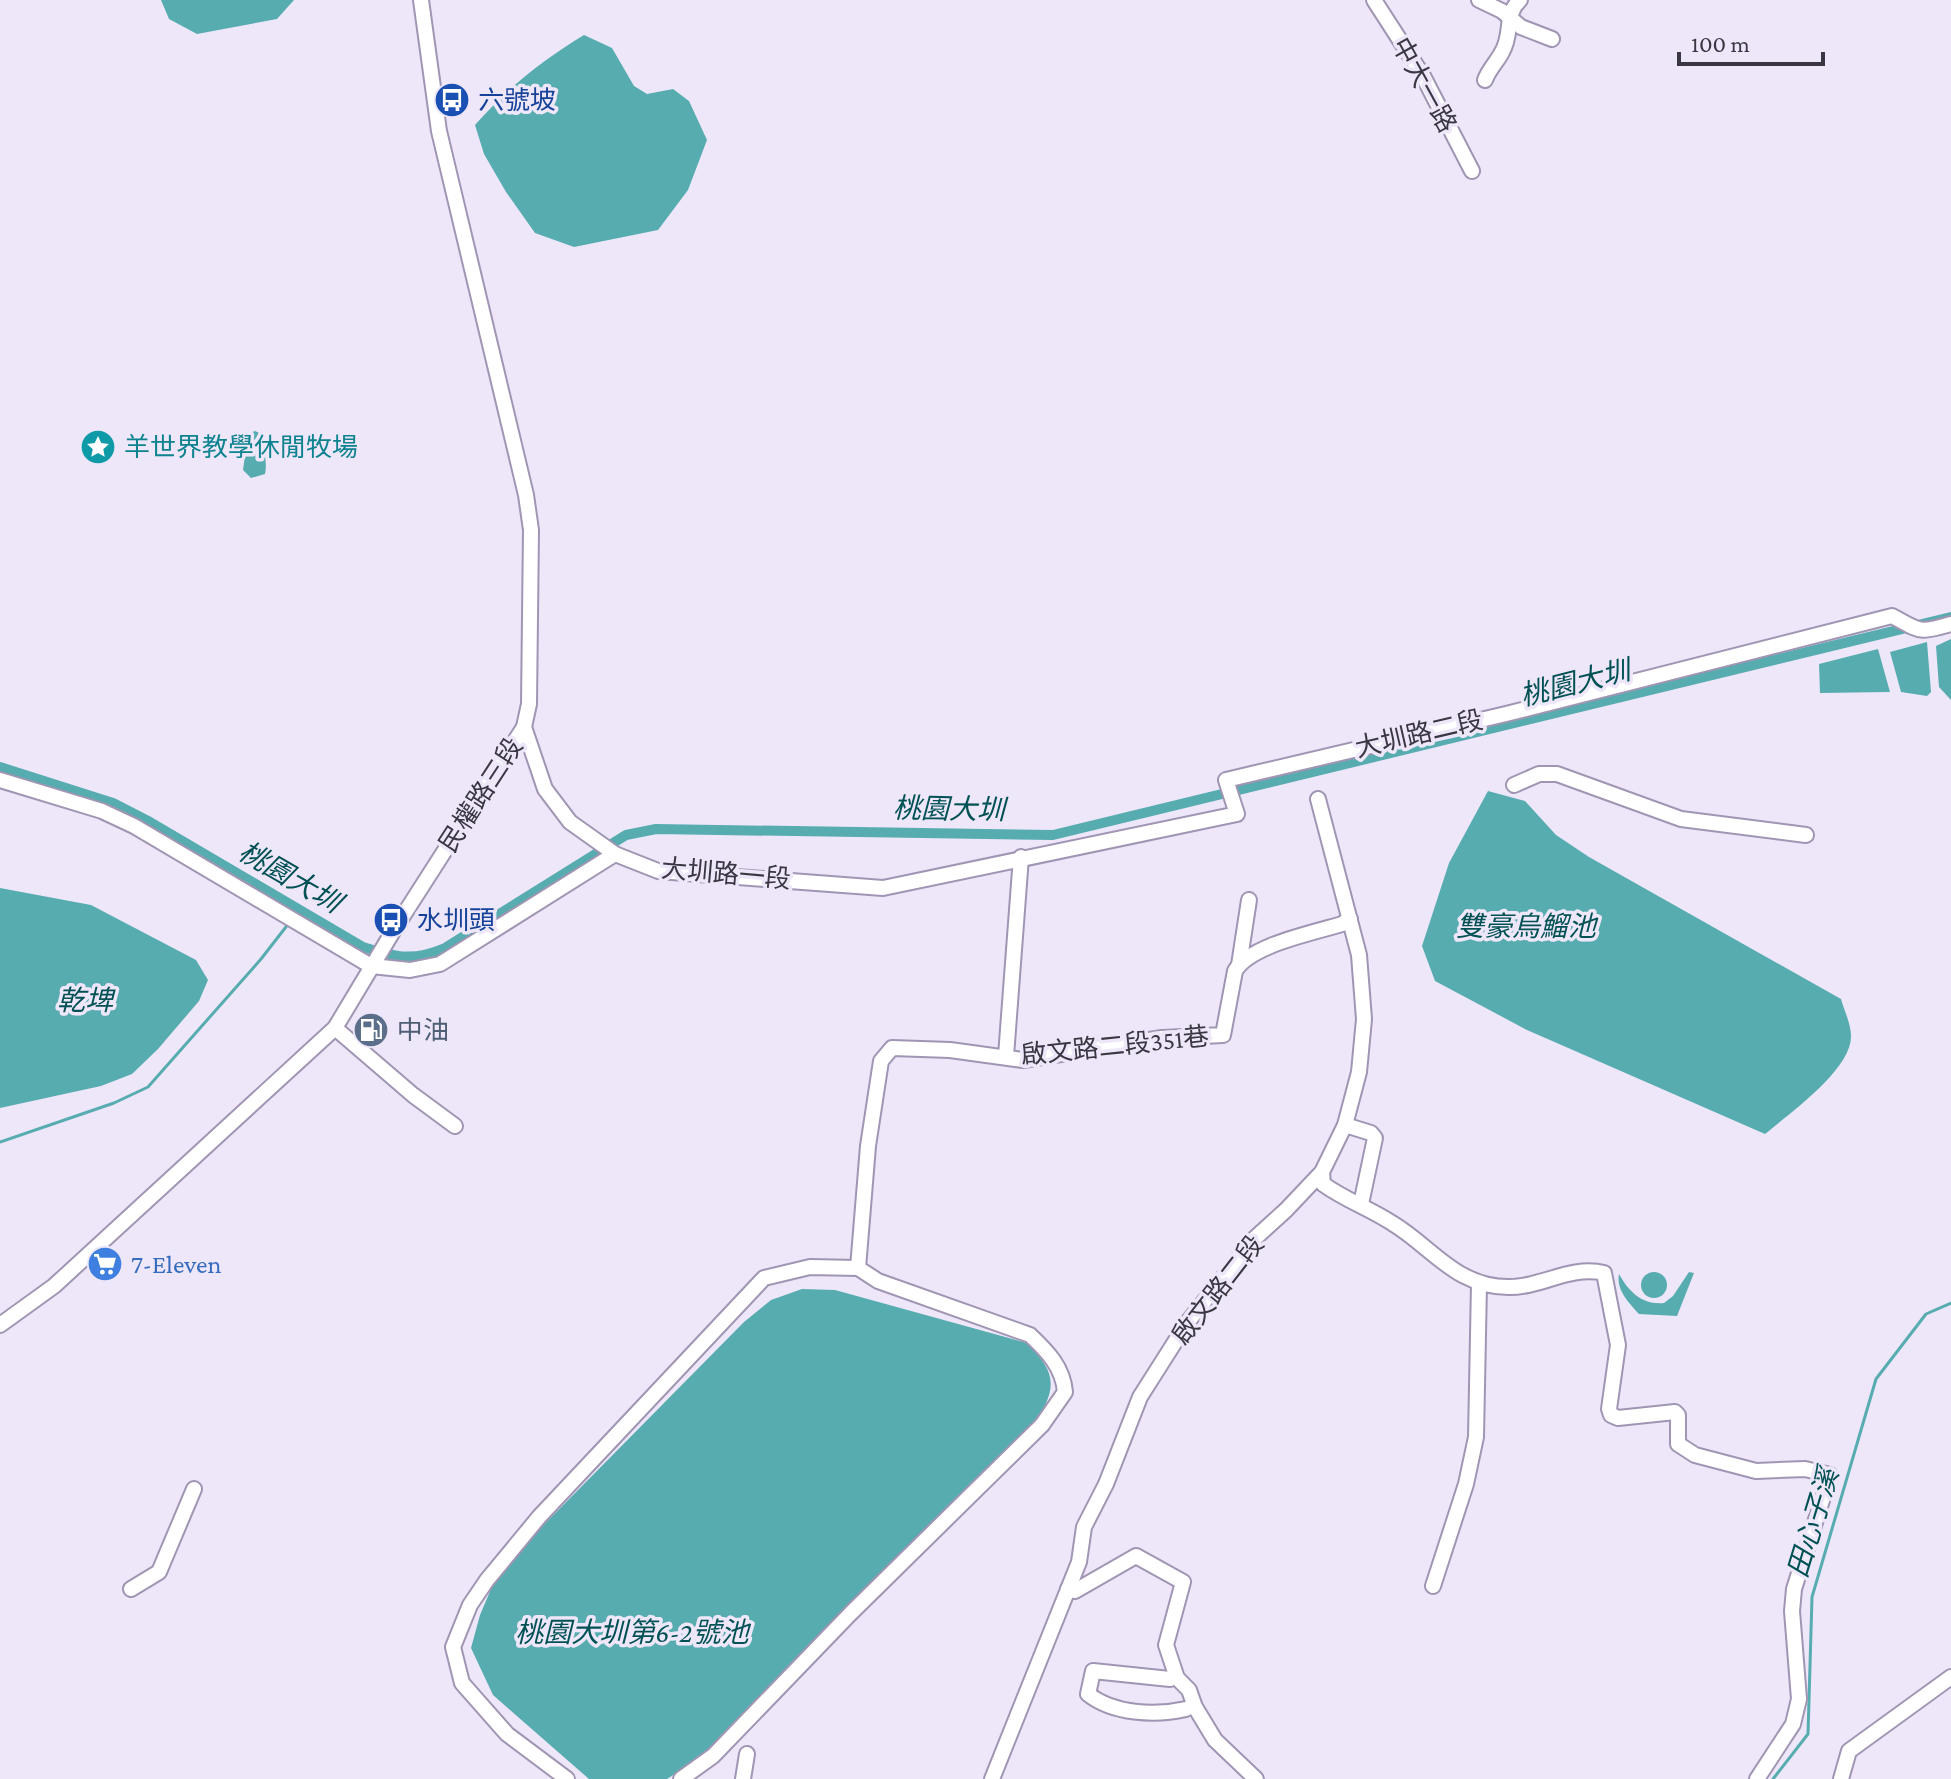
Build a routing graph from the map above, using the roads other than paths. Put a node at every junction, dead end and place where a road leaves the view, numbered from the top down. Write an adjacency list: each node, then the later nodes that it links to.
1 (421, 0): 10 (street, 民權路三段)
2 (1375, 0): 8 (street, 中大一路)
3 (1479, 0): 5 (street)
4 (1520, 0): 5 (street)
5 (1509, 18): 6 (street); 7 (street)
6 (1552, 39)
7 (1485, 80)
8 (1472, 171)
9 (1951, 624): 14 (street, 大圳路二段)
10 (524, 727): 16 (street, 大圳路一段); 21 (street, 民權路三段)
11 (0, 780): 21 (street)
12 (1514, 785): 15 (street)
13 (1318, 799): 19 (street, 啟文路二段)
14 (1237, 814): 17 (street, 大圳路一段)
15 (1806, 835)
16 (609, 850): 17 (street, 大圳路一段); 21 (street)
17 (1021, 857): 23 (street)
18 (1249, 900): 20 (street)
19 (1350, 919): 20 (street); 24 (street, 啟文路二段)
20 (1239, 965): 23 (street, 啟文路二段351巷)
21 (371, 966): 22 (street, 民權路三段)
22 (335, 1028): 25 (street); 30 (street, 民權路三段)
23 (1006, 1056): 28 (street)
24 (1345, 1125): 26 (street, 啟文路二段); 27 (street)
25 (455, 1126)
26 (1322, 1172): 27 (street); 34 (street, 啟文路二段)
27 (1361, 1204): 29 (street)
28 (858, 1268): 39 (street); 40 (street)
29 (1479, 1284): 32 (street); 44 (street)
30 (0, 1325)
31 (194, 1489): 33 (street)
32 (1433, 1586)
33 (131, 1589)
34 (1068, 1589): 42 (street, 啟文路二段); 43 (street)
35 (1951, 1677): 45 (street)
36 (1170, 1679): 37 (street)
37 (1186, 1709)
38 (747, 1754): 41 (street)
39 (567, 1779)
40 (681, 1779)
41 (743, 1779)
42 (992, 1779)
43 (1256, 1779)
44 (1757, 1779)
45 (1841, 1779)

